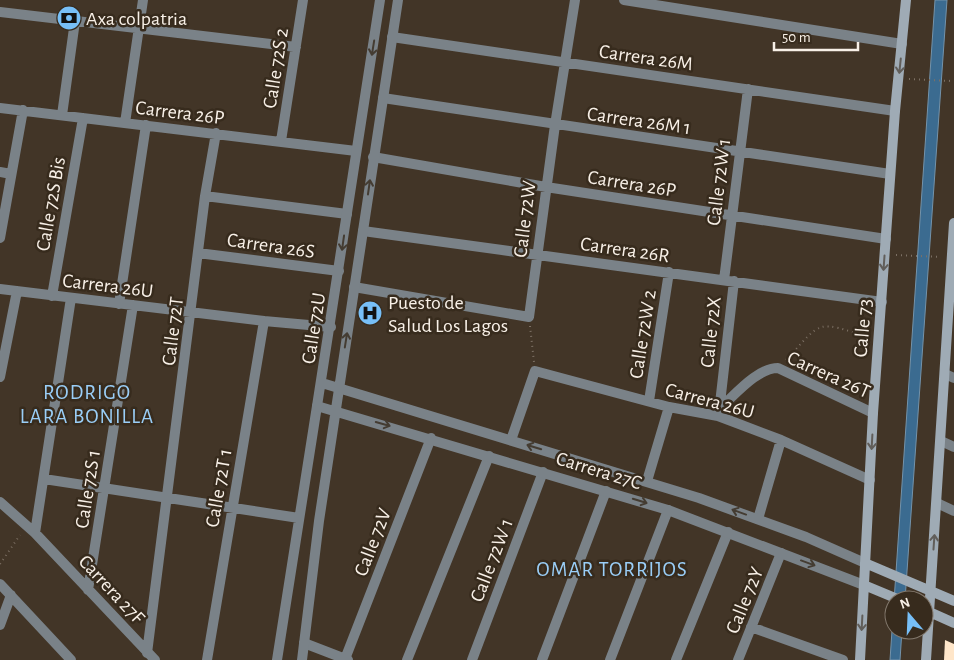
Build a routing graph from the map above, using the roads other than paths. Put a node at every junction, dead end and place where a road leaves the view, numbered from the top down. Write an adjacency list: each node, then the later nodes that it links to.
1 (143, 0): 10 (street)
2 (303, 0): 13 (street, Calle 72S 2)
3 (380, 0): 27 (street, Calle 72U, one-way to 27)
4 (398, 0): 11 (street, Calle 72U)
5 (575, 0): 14 (street, Calle 72W)
6 (624, 0): 12 (street)
7 (906, 0): 12 (main road, Calle 73)
8 (0, 12): 9 (street)
9 (75, 21): 10 (street); 20 (street)
10 (138, 28): 13 (street); 22 (street)
11 (392, 36): 14 (street, Carrera 26M); 16 (street, Calle 72U)
12 (902, 44): 19 (main road, Calle 73, one-way to 19)
13 (296, 47): 26 (street, Calle 72S 2)
14 (566, 62): 15 (street, Carrera 26M); 24 (street, Calle 72W)
15 (748, 89): 19 (street, Carrera 26M); 28 (street, Calle 72W 1)
16 (383, 98): 24 (street, Carrera 26M 1); 29 (street, Calle 72U)
17 (0, 108): 18 (street, Carrera 26P)
18 (23, 110): 20 (street, Carrera 26P); 31 (street)
19 (895, 111): 32 (main road, Calle 73)
20 (62, 115): 21 (street, Carrera 26P)
21 (83, 118): 22 (street, Carrera 26P); 50 (street, Calle 72S Bis)
22 (125, 123): 23 (street, Carrera 26P)
23 (146, 125): 25 (street, Carrera 26P); 53 (street)
24 (555, 125): 28 (street, Carrera 26M 1); 33 (street, Calle 72W)
25 (216, 133): 26 (street, Carrera 26P); 34 (street, Calle 72T)
26 (281, 141): 27 (street, Carrera 26P)
27 (356, 151): 35 (street, Calle 72U)
28 (739, 153): 32 (street, Carrera 26M 1); 36 (street, Calle 72W 1)
29 (373, 157): 33 (street, Carrera 26P); 38 (street, Calle 72U, one-way to 29)
30 (0, 172): 31 (street)
31 (11, 174): 40 (street)
32 (890, 174): 41 (main road, Calle 73)
33 (546, 187): 36 (street, Carrera 26P); 43 (street, Calle 72W)
34 (205, 196): 35 (street); 42 (street, Calle 72T)
35 (347, 214): 44 (street, Calle 72U, one-way to 44)
36 (732, 216): 41 (street, Carrera 26P); 46 (street, Calle 72W 1)
37 (954, 223): 39 (main road)
38 (363, 231): 43 (street, Carrera 26R); 47 (street, Calle 72U)
39 (954, 236): 56 (main road)
40 (0, 238)
41 (886, 239): 52 (main road, Calle 73, one-way to 52)
42 (198, 253): 44 (street, Carrera 26S); 55 (street, Calle 72T)
43 (538, 254): 45 (street, Carrera 26R); 47 (street, Calle 72W)
44 (339, 271): 58 (street, Calle 72U)
45 (670, 272): 46 (street, Carrera 26R); 63 (street, Calle 72W 2)
46 (729, 280): 52 (street, Carrera 26R); 67 (street, Calle 72X)
47 (354, 287): 62 (street, Calle 72U, one-way to 47)
48 (0, 289): 49 (street, Carrera 26U)
49 (17, 291): 50 (street, Carrera 26U); 60 (street)
50 (52, 296): 51 (street, Carrera 26U)
51 (71, 298): 53 (street, Carrera 26U); 76 (street)
52 (882, 302): 68 (main road, Calle 73)
53 (119, 304): 54 (street, Carrera 26U)
54 (133, 305): 55 (street, Carrera 26U); 79 (street, Calle 72S 1)
55 (192, 312): 57 (street, Carrera 26U); 81 (street, Calle 72T)
56 (952, 312): 59 (main road)
57 (264, 321): 58 (street, Carrera 26U); 84 (street, Calle 72T 1)
58 (331, 327): 61 (street, Calle 72U)
59 (950, 376): 72 (main road)
60 (0, 377)
61 (322, 383): 62 (street, Carrera 27C); 64 (street, Calle 72U)
62 (338, 388): 66 (street, Calle 72U); 70 (street, Carrera 27C)
63 (649, 401): 65 (street, Carrera 26U); 70 (street, Carrera 26U)
64 (318, 406): 66 (street, Carrera 27C); 87 (street, Calle 72U)
65 (670, 407): 67 (street, Carrera 26U); 78 (street)
66 (336, 410): 69 (street, Carrera 27C, one-way to 69); 107 (street, Calle 72U)
67 (718, 413): 68 (street, Carrera 26T); 71 (street, Carrera 26U)
68 (873, 413): 77 (main road, Calle 73, one-way to 77)
69 (431, 438): 74 (street, Carrera 27C); 109 (street, Calle 72V)
70 (511, 440): 78 (street, Carrera 27C, one-way to 70)
71 (781, 440): 77 (street, Carrera 26U); 88 (street)
72 (941, 441): 73 (street); 83 (main road)
73 (954, 447)
74 (489, 456): 75 (street, Carrera 27C); 114 (street)
75 (543, 472): 80 (street, Carrera 27C); 115 (street, Calle 72W 1)
76 (44, 479): 79 (street); 90 (street)
77 (870, 480): 92 (main road, Calle 73)
78 (647, 481): 88 (street, Carrera 27C, one-way to 78)
79 (105, 488): 81 (street); 95 (street, Calle 72S 1)
80 (606, 491): 85 (street, Carrera 27C, one-way to 85); 116 (street)
81 (168, 499): 84 (street); 108 (street, Calle 72T)
82 (0, 502): 90 (street, Carrera 27F)
83 (937, 503): 86 (street); 97 (main road, one-way to 83)
84 (232, 508): 87 (street); 111 (street, Calle 72T 1)
85 (668, 510): 89 (street, Carrera 27C); 117 (street)
86 (954, 511)
87 (299, 518): 112 (street, Calle 72U)
88 (758, 519): 92 (street, Carrera 27C)
89 (728, 532): 91 (street, Carrera 27C); 118 (street)
90 (35, 533): 95 (street, Carrera 27F)
91 (781, 553): 94 (street, Carrera 27C, one-way to 94); 105 (street, Calle 72Y)
92 (866, 563): 94 (main road, Calle 73); 96 (main road)
93 (0, 584): 100 (street)
94 (864, 586): 99 (main road); 121 (main road, Calle 73, one-way to 121)
95 (88, 590): 108 (street, Carrera 27F)
96 (929, 590)
97 (931, 590)
98 (934, 592): 101 (main road)
99 (884, 593)
100 (11, 595): 104 (street); 110 (street)
101 (954, 601)
102 (934, 614): 103 (main road)
103 (954, 623)
104 (0, 626)
105 (751, 627): 119 (street, Calle 72Y); 120 (street)
106 (926, 640): 122 (main road)
107 (304, 643): 109 (street); 113 (street, Calle 72U)
108 (151, 656)
109 (346, 659)
110 (71, 660)
111 (207, 660)
112 (277, 660)
113 (302, 660)
114 (407, 660)
115 (472, 660)
116 (542, 660)
117 (610, 660)
118 (676, 660)
119 (738, 660)
120 (843, 660)
121 (860, 660)
122 (926, 660)

